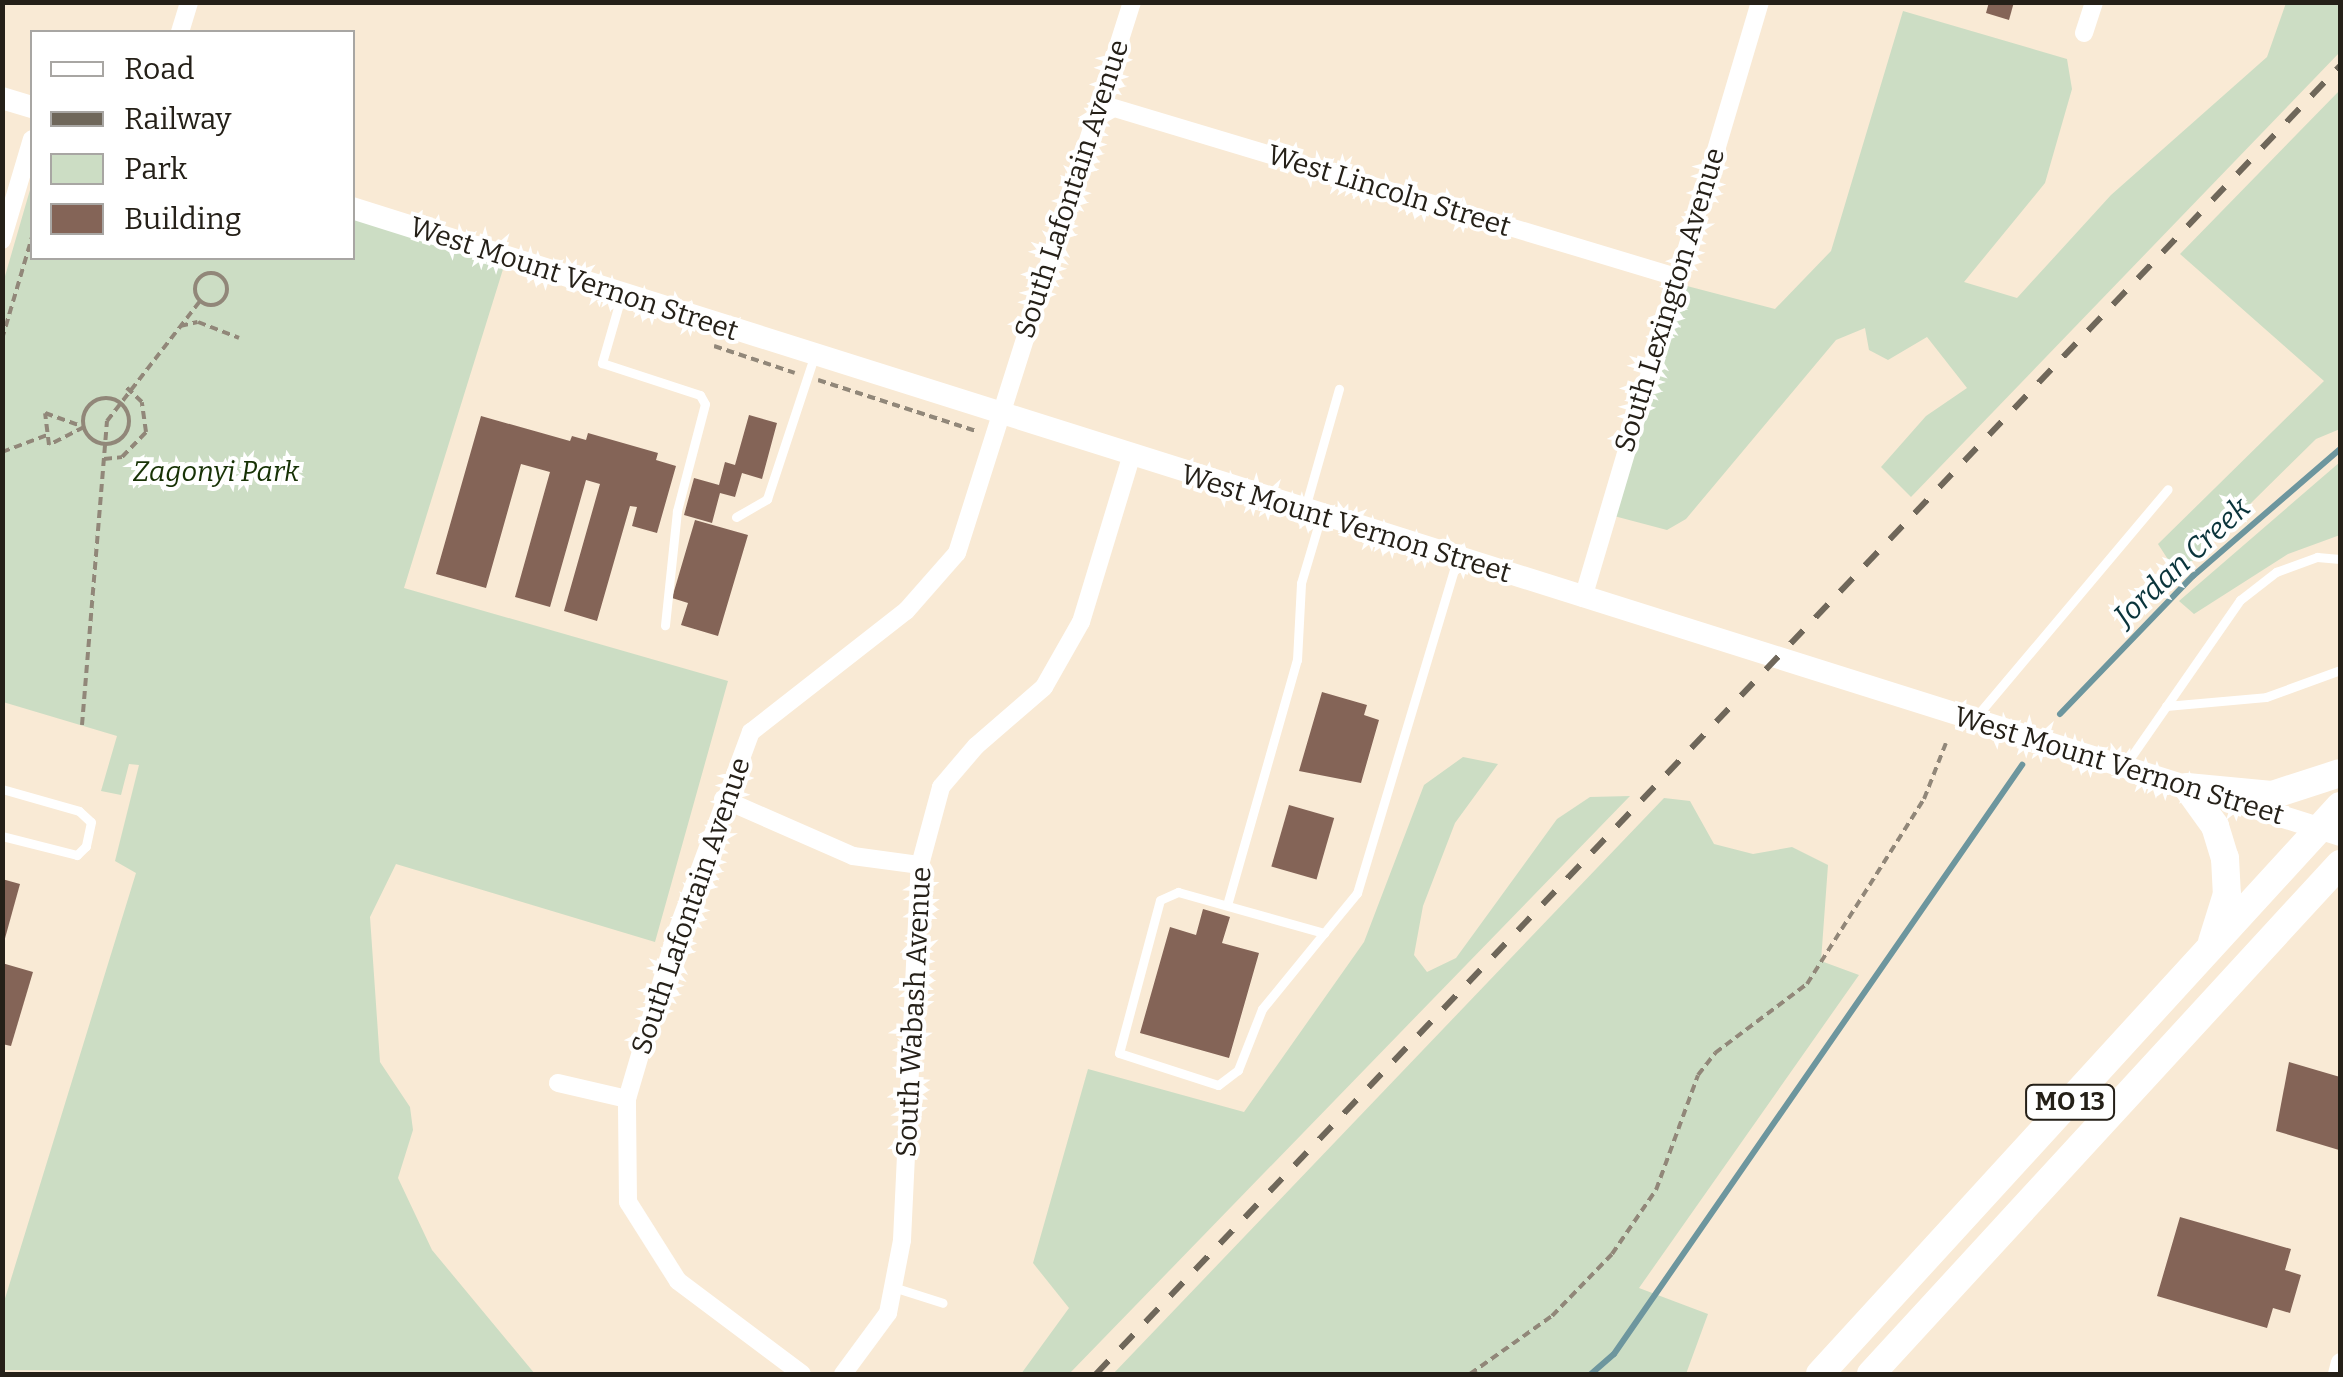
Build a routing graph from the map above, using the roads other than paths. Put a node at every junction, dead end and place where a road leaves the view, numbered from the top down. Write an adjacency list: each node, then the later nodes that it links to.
1 (189, 2): 5 (street)
2 (1132, 2): 8 (street, South Lafontain Avenue)
3 (1760, 2): 13 (street, South Lexington Avenue)
4 (2094, 2): 6 (street)
5 (181, 30)
6 (2084, 34)
7 (2, 98): 9 (street)
8 (1101, 104): 13 (street, West Lincoln Street); 17 (street, South Lafontain Avenue)
9 (30, 106)
10 (30, 145): 12 (street)
11 (355, 209): 14 (street, West Mount Vernon Street)
12 (2, 240)
13 (1676, 277): 24 (street, South Lexington Avenue)
14 (622, 294): 15 (street, West Mount Vernon Street); 25 (lane)
15 (814, 356): 17 (street, West Mount Vernon Street); 21 (lane)
16 (1340, 389): 20 (lane)
17 (999, 416): 18 (street, West Mount Vernon Street); 33 (street, South Lafontain Avenue)
18 (1131, 457): 20 (street, West Mount Vernon Street); 38 (street, South Wabash Avenue)
19 (2168, 490): 28 (lane)
20 (1312, 514): 22 (street, West Mount Vernon Street); 40 (lane)
21 (736, 517)
22 (1457, 559): 24 (street, West Mount Vernon Street); 41 (lane)
23 (2340, 560): 27 (lane)
24 (1582, 598): 28 (street, West Mount Vernon Street)
25 (665, 625)
26 (2340, 670): 27 (lane)
27 (2166, 706): 29 (lane)
28 (1974, 720): 29 (street, West Mount Vernon Street)
29 (2125, 767): 31 (street, West Mount Vernon Street)
30 (2340, 773): 31 (main road)
31 (2186, 787): 35 (street, West Mount Vernon Street); 42 (main road)
32 (2, 790): 36 (lane)
33 (722, 800): 38 (street); 45 (street, South Lafontain Avenue)
34 (2340, 806): 35 (main road, MO 13)
35 (2331, 832): 42 (main road, MO 13)
36 (2, 836)
37 (2340, 864): 43 (main road, MO 13)
38 (920, 865): 46 (street, South Wabash Avenue)
39 (2340, 894): 43 (main road)
40 (1228, 905): 41 (lane); 41 (lane)
41 (1324, 933)
42 (2210, 950): 51 (main road, MO 13)
43 (2258, 952): 52 (main road, MO 13)
44 (558, 1083): 45 (street)
45 (627, 1099): 49 (street, South Lafontain Avenue)
46 (893, 1287): 47 (lane); 50 (street, South Wabash Avenue)
47 (943, 1303)
48 (2340, 1362): 53 (street)
49 (802, 1374)
50 (843, 1374)
51 (1820, 1374)
52 (1871, 1374)
53 (2337, 1374)

